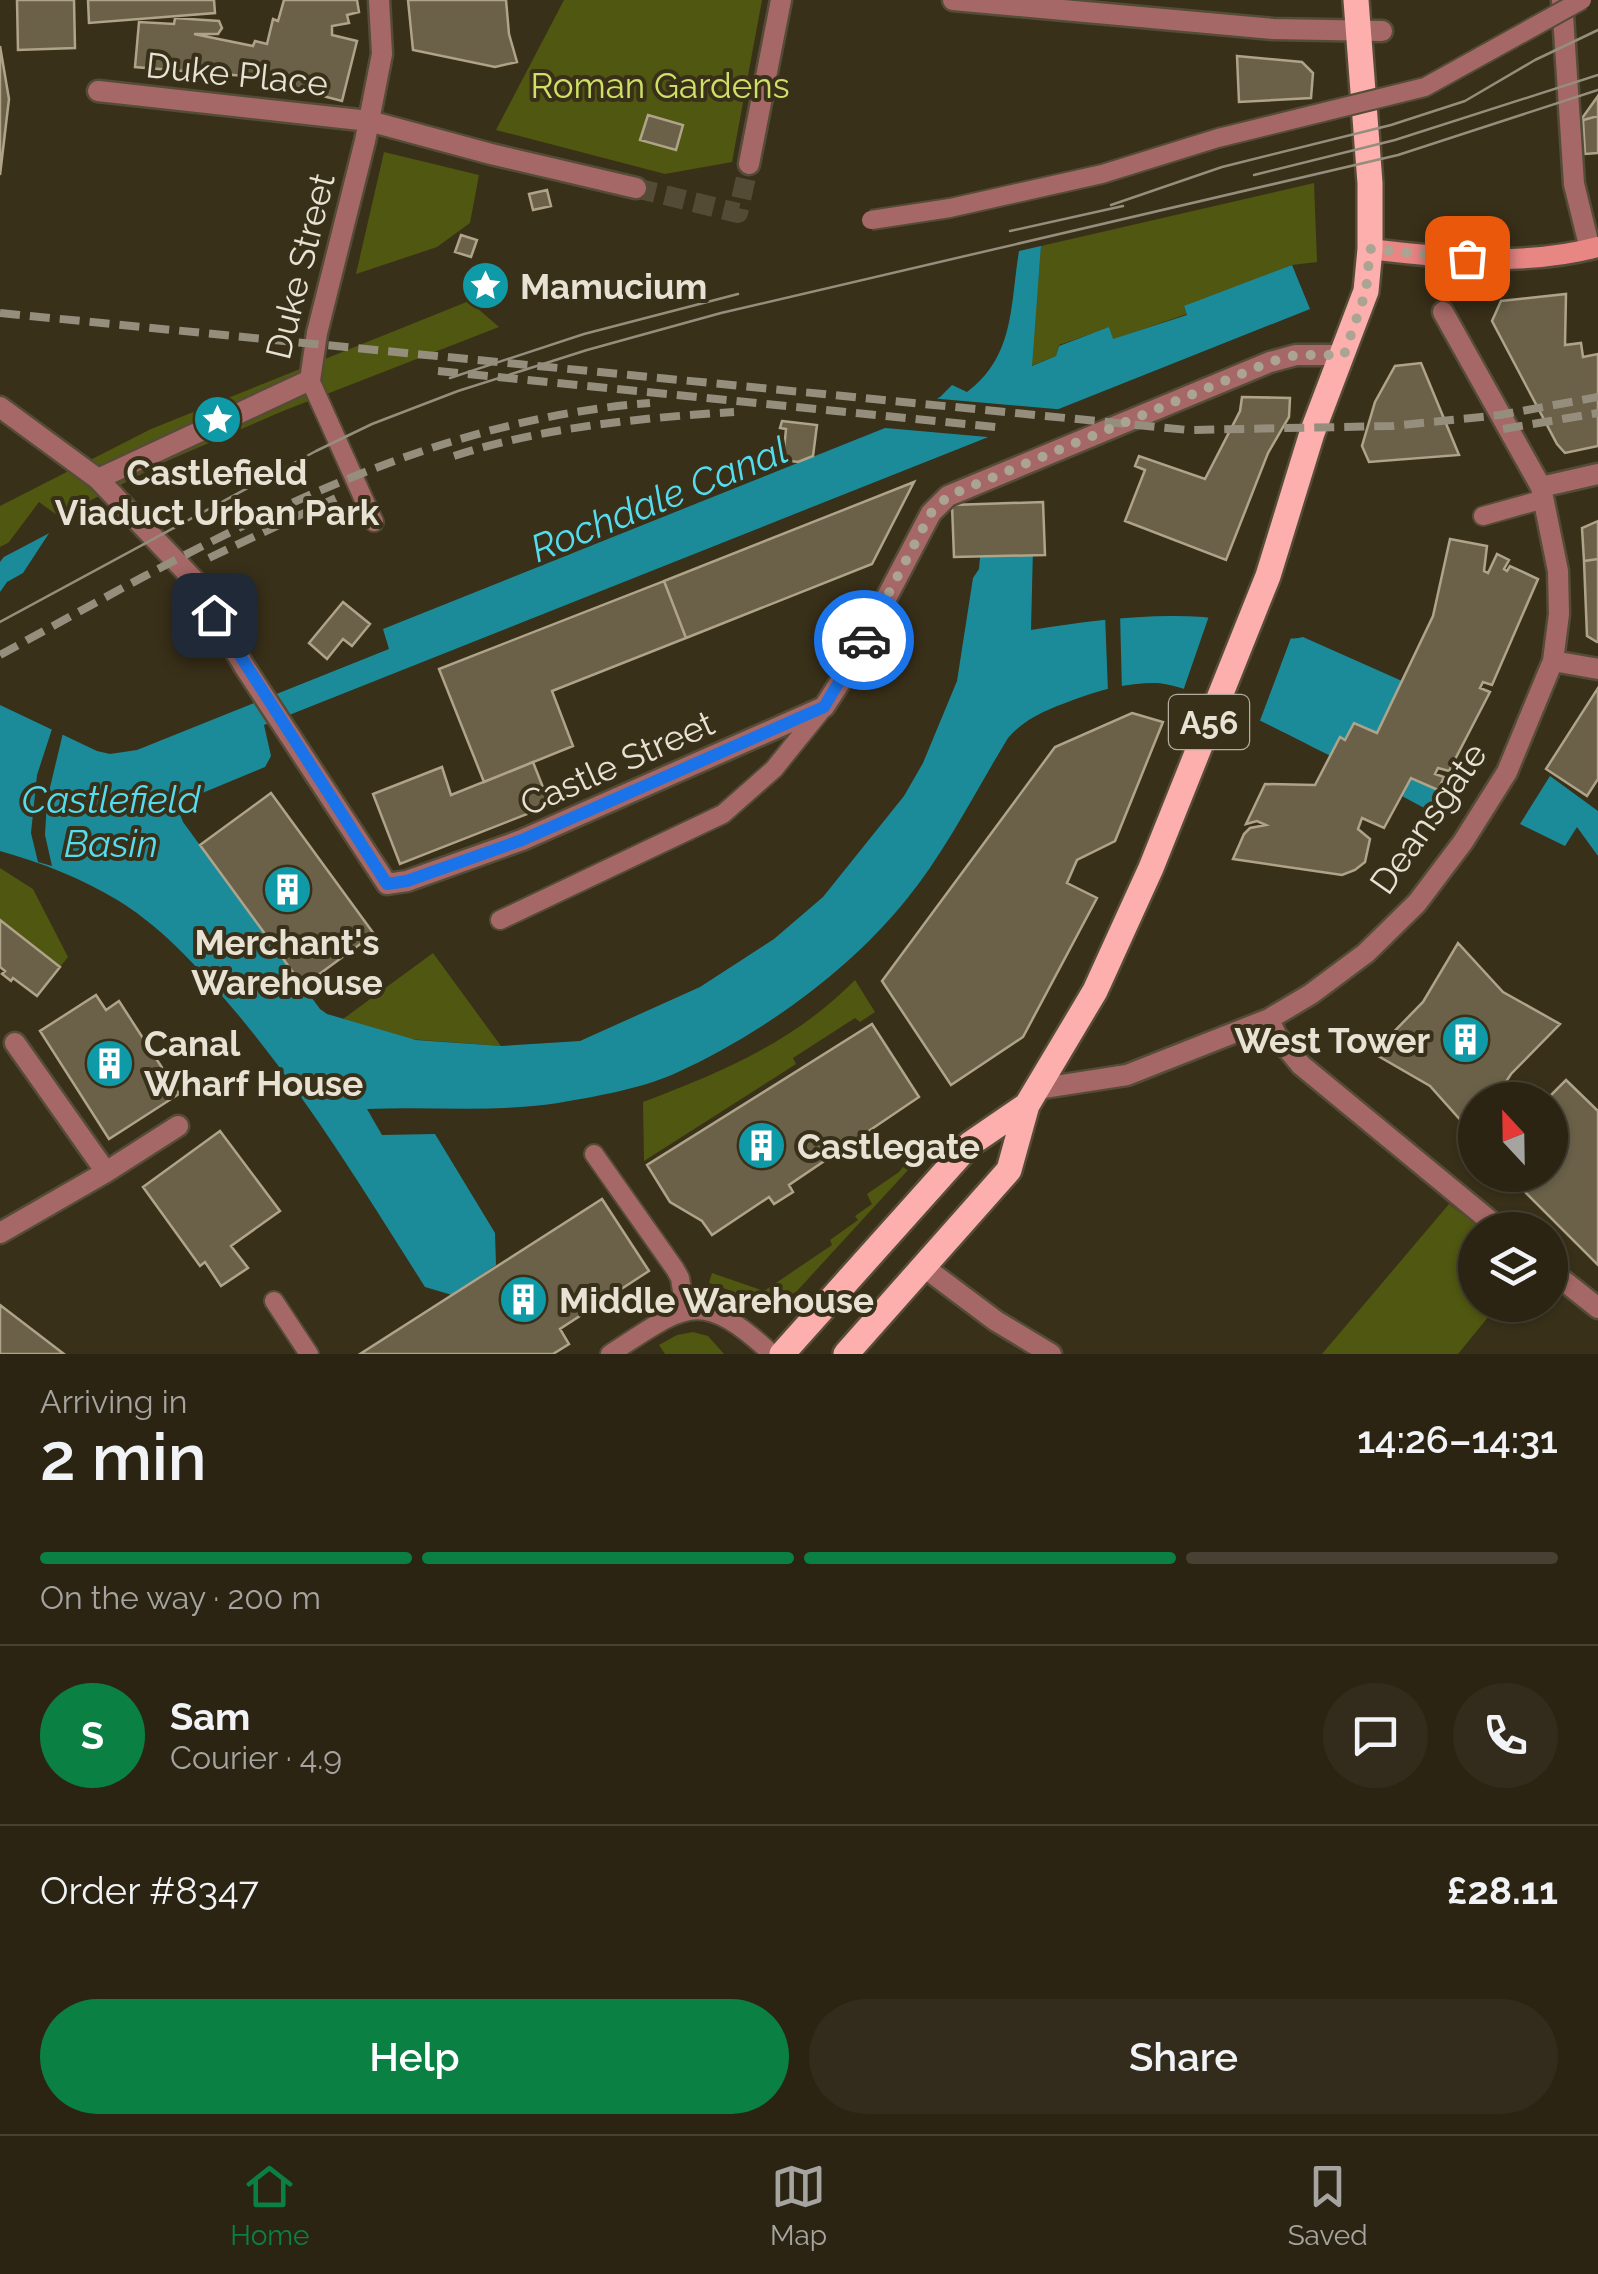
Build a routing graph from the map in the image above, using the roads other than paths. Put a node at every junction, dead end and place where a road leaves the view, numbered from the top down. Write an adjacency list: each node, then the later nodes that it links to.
1 (378, 0): 11 (street, Duke Street)
2 (953, 0): 7 (street)
3 (1356, 0): 9 (main road, A56)
4 (1562, 0): 15 (street)
5 (1582, 0): 14 (lane, bridge)
6 (780, 2): 12 (street)
7 (999, 2): 8 (street)
8 (1159, 9): 9 (street)
9 (1370, 32): 16 (main road, A56)
10 (98, 91): 11 (street, Duke Place)
11 (369, 121): 13 (street, Duke Place); 19 (street, Duke Street)
12 (749, 164)
13 (636, 188)
14 (872, 220)
15 (1594, 248): 16 (main road)
16 (1370, 249): 18 (main road, A56)
17 (1446, 317): 23 (street, Deansgate)
18 (1344, 355): 28 (street); 32 (main road, A56)
19 (310, 380): 22 (street, Duke Street); 25 (lane)
20 (0, 408): 22 (street, Castle Street)
21 (1598, 474): 23 (street)
22 (98, 480): 28 (street, Castle Street)
23 (1543, 493): 24 (lane); 26 (street, Deansgate)
24 (1483, 516)
25 (374, 522)
26 (1553, 661): 27 (street); 30 (street, Deansgate)
27 (1598, 670)
28 (824, 707): 29 (lane)
29 (500, 920)
30 (1269, 1020): 32 (street, Deansgate); 36 (street)
31 (15, 1043): 35 (street)
32 (1032, 1097): 38 (main road, A56); 46 (main road, A56)
33 (178, 1126): 35 (street)
34 (594, 1154): 42 (lane)
35 (106, 1172): 37 (street)
36 (1479, 1212)
37 (0, 1233)
38 (924, 1267): 47 (main road, A56); 48 (street)
39 (1568, 1284): 41 (street)
40 (274, 1300): 43 (lane)
41 (1598, 1308)
42 (684, 1310): 44 (lane); 45 (lane)
43 (309, 1354)
44 (610, 1354)
45 (772, 1354)
46 (782, 1354)
47 (846, 1354)
48 (1051, 1354)

